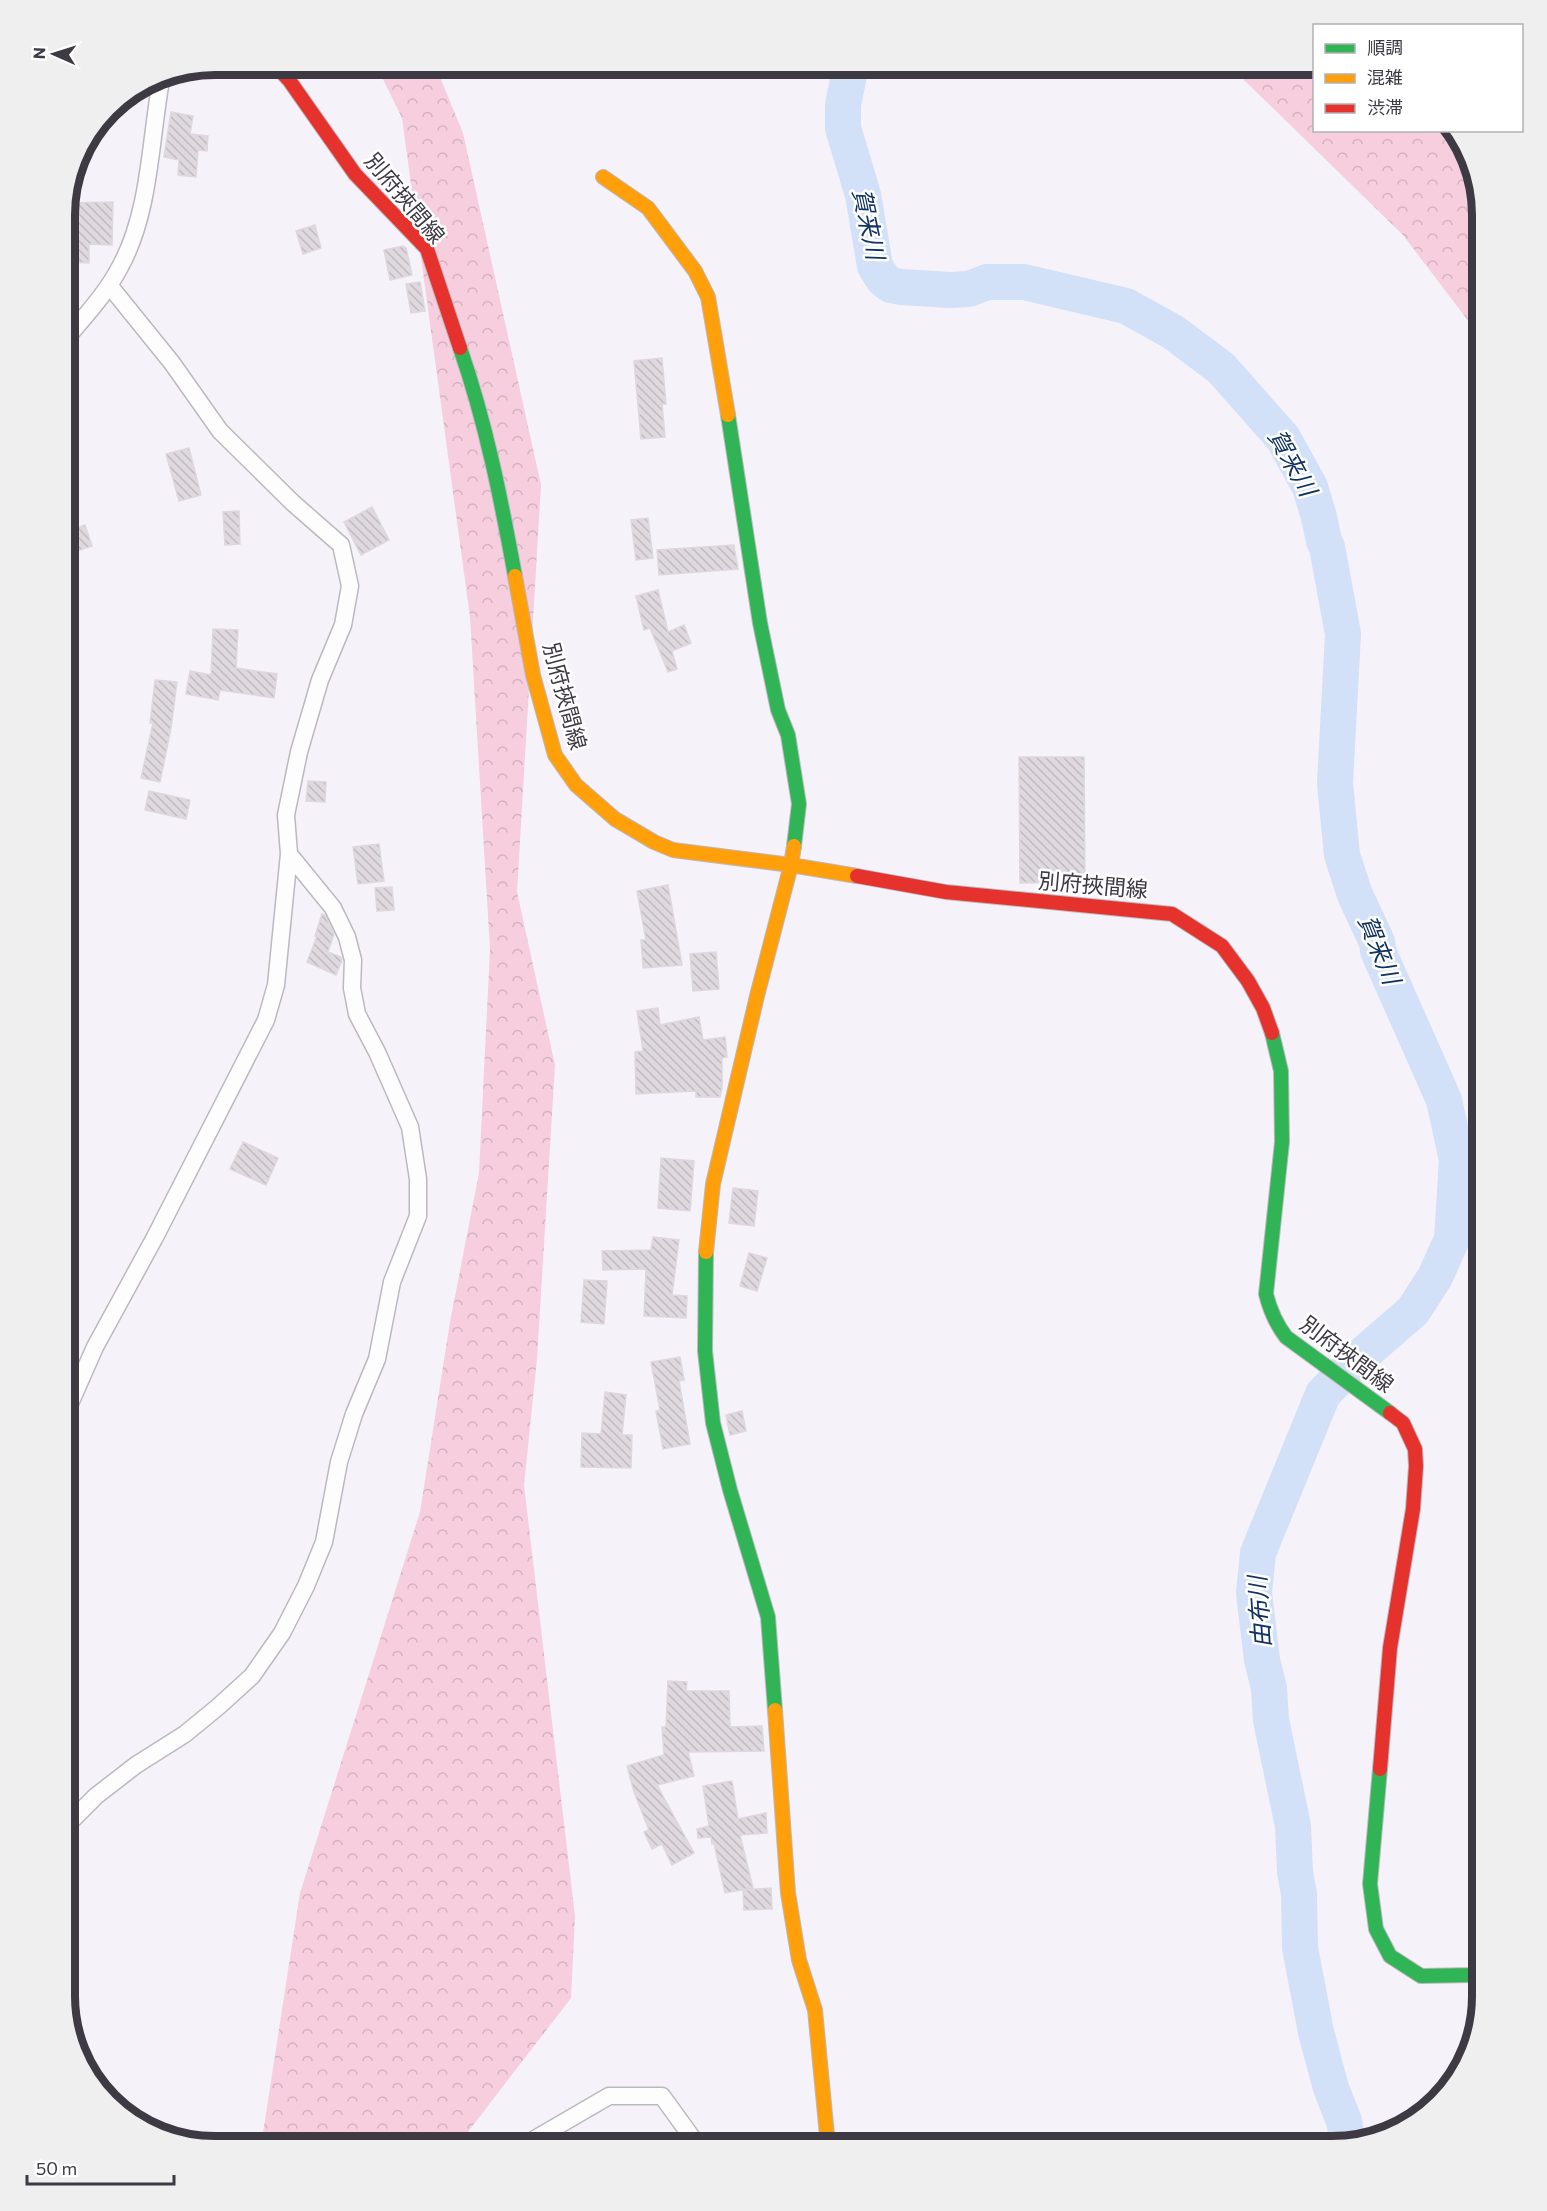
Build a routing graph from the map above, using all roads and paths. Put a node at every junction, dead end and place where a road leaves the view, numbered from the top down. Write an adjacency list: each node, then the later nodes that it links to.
1 (284, 75): 7 (main road, 別府挾間線)
2 (160, 86): 4 (street)
3 (603, 177): 7 (main road)
4 (109, 285): 5 (street); 6 (street)
5 (75, 328)
6 (289, 854): 8 (street); 9 (street)
7 (791, 865): 10 (main road, 別府挾間線); 13 (main road)
8 (75, 1390)
9 (75, 1816)
10 (1472, 1975)
11 (540, 2136): 12 (street)
12 (691, 2136)
13 (827, 2136)

